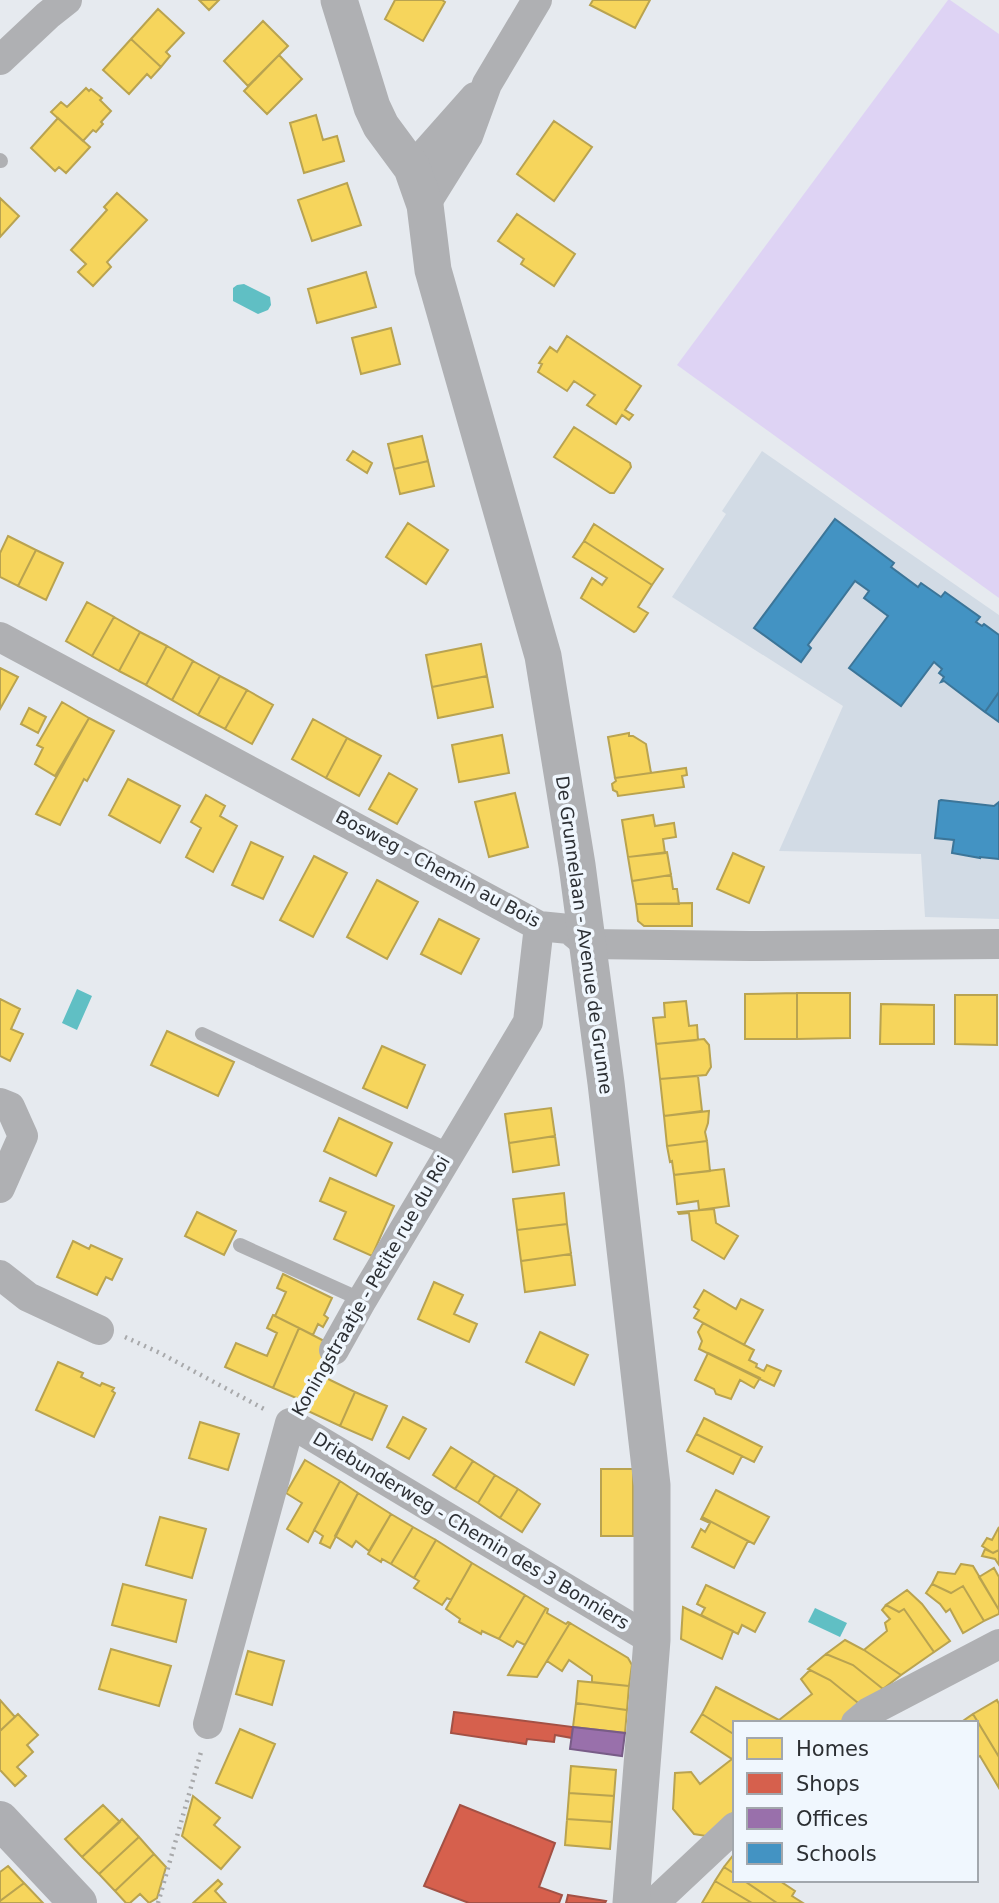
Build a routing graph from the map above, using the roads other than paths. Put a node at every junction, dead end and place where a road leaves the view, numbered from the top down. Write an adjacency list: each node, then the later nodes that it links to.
1 (67, 0): 4 (street)
2 (339, 0): 6 (street, De Grunnelaan - Avenue de Grunne)
3 (537, 0): 5 (street)
4 (0, 60)
5 (487, 84): 6 (street); 7 (street)
6 (412, 168): 7 (street, De Grunnelaan - Avenue de Grunne)
7 (425, 205): 10 (street, De Grunnelaan - Avenue de Grunne)
8 (0, 636): 9 (street, Bosweg - Chemin au Bois)
9 (539, 926): 10 (street, Bosweg - Chemin au Bois); 14 (street, Koningstraatje - Petite rue du Roi)
10 (587, 944): 11 (street, Bosweg - Chemin au Bois); 22 (street, De Grunnelaan - Avenue de Grunne)
11 (999, 944)
12 (202, 1034): 14 (lane)
13 (0, 1103): 15 (street)
14 (451, 1151): 18 (street, Koningstraatje - Petite rue du Roi)
15 (0, 1188)
16 (240, 1245): 18 (lane)
17 (0, 1275): 19 (street)
18 (362, 1300): 20 (street, Koningstraatje - Petite rue du Roi)
19 (99, 1330)
20 (334, 1350)
21 (290, 1423): 22 (street, Driebunderweg - Chemin des 3 Bonniers); 25 (street, Koningstraatje - Petite rue du Roi)
22 (652, 1640): 29 (street, De Grunnelaan - Avenue de Grunne)
23 (999, 1644): 24 (street)
24 (858, 1721)
25 (208, 1724)
26 (0, 1820): 28 (main road)
27 (733, 1829): 30 (street)
28 (78, 1903)
29 (631, 1903)
30 (653, 1903)

